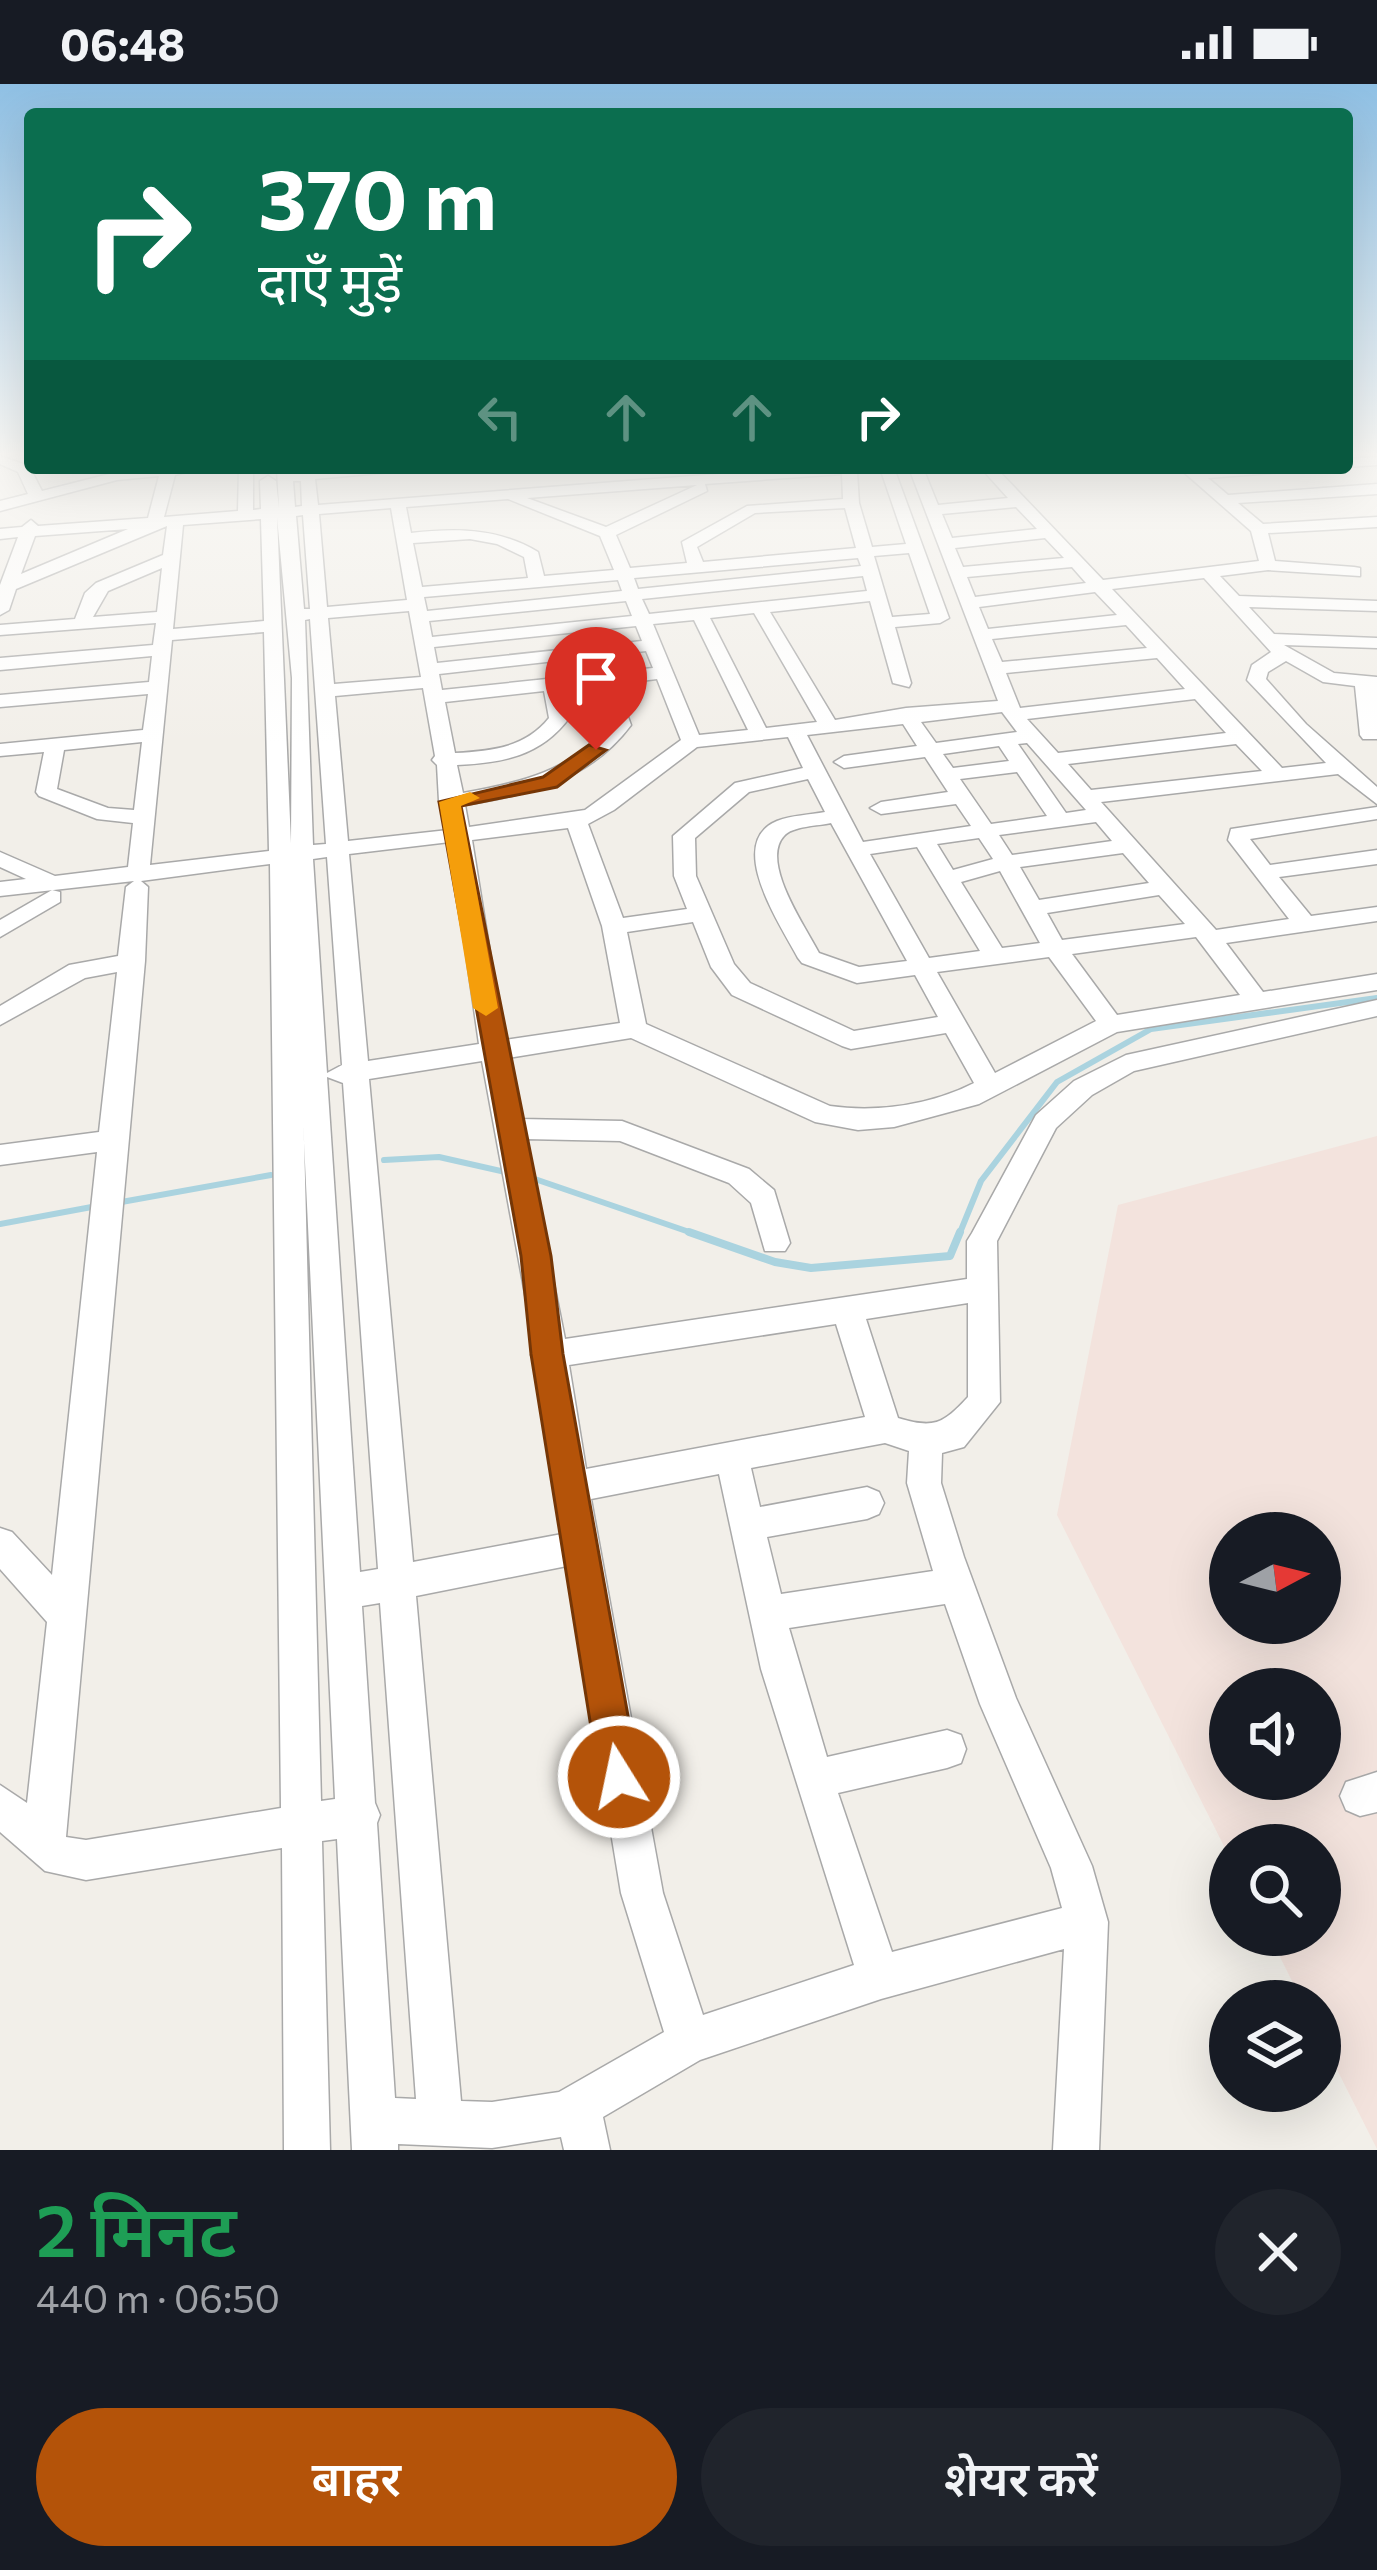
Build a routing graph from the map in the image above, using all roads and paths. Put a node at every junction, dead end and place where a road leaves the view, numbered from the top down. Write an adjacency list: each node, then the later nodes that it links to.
1 (21, 552): 26 (street)
2 (86, 552): 26 (street)
3 (170, 552): 16 (street)
4 (285, 552): 37 (street)
5 (285, 552): 37 (street)
6 (406, 552): 32 (street)
7 (525, 552): 25 (street)
8 (614, 552): 21 (street)
9 (691, 552): 19 (street)
10 (865, 552): 17 (street)
11 (898, 552): 17 (street)
12 (916, 552): 40 (street)
13 (947, 552): 24 (street)
14 (1067, 552): 18 (street)
15 (1265, 552): 20 (street)
16 (171, 558): 41 (street); 43 (street)
17 (868, 561): 19 (street); 28 (street); 29 (street)
18 (1076, 562): 24 (street); 27 (street)
19 (696, 565): 21 (street)
20 (1268, 565): 22 (street); 23 (street)
21 (621, 572): 25 (street); 29 (street)
22 (1208, 572): 27 (street); 30 (street)
23 (1354, 572)
24 (956, 573): 31 (street)
25 (537, 581): 32 (street)
26 (8, 586): 35 (street)
27 (1101, 588): 31 (street); 38 (street)
28 (877, 595): 34 (street); 40 (street)
29 (631, 596): 32 (street); 39 (street)
30 (1239, 601): 33 (street); 48 (street)
31 (967, 603): 44 (street)
32 (416, 605): 37 (street); 46 (street)
33 (1377, 606)
34 (758, 607): 36 (street); 64 (street)
35 (0, 610)
36 (699, 613): 39 (street); 66 (street)
37 (289, 618): 43 (street); 59 (street); 104 (street)
38 (1130, 619): 44 (street); 49 (street)
39 (639, 620): 46 (street); 47 (street)
40 (885, 623): 56 (street)
41 (82, 624): 42 (street); 43 (street)
42 (0, 630)
43 (162, 634): 50 (street); 58 (street)
44 (979, 635): 51 (street)
45 (1377, 643): 48 (street)
46 (424, 644): 55 (street)
47 (652, 645): 52 (street); 55 (street)
48 (1276, 645): 54 (street); 80 (street)
49 (1161, 652): 51 (street); 60 (street)
50 (0, 664)
51 (992, 669): 62 (street)
52 (663, 673): 53 (street); 72 (street)
53 (605, 680): 57 (street); 88 (street)
54 (1371, 682): 68 (street)
55 (432, 683): 57 (street); 59 (street); 76 (street)
56 (902, 683)
57 (553, 686): 76 (street)
58 (157, 687): 61 (street); 67 (street)
59 (323, 691): 100 (street)
60 (1199, 693): 62 (street); 70 (street)
61 (0, 701)
62 (1011, 710): 63 (street); 69 (street)
63 (906, 714): 64 (street); 75 (street)
64 (828, 724): 65 (street)
65 (794, 728): 66 (street); 81 (street)
66 (758, 731): 72 (street)
67 (152, 735): 73 (street); 92 (street)
68 (1370, 735)
69 (1032, 736): 71 (street); 77 (street)
70 (1241, 736): 77 (street); 83 (street)
71 (1005, 740): 75 (street); 79 (street)
72 (692, 742): 95 (street)
73 (55, 746): 74 (street); 92 (street)
74 (0, 750)
75 (927, 751): 82 (street); 84 (street)
76 (442, 760): 88 (street)
77 (1053, 760): 86 (street)
78 (844, 762): 84 (street)
79 (1024, 765): 82 (street); 94 (street)
80 (1345, 767): 83 (street); 87 (street)
81 (817, 771): 91 (street); 114 (street)
82 (944, 775): 85 (street)
83 (1277, 775): 86 (street)
84 (885, 787): 85 (street)
85 (960, 797): 96 (street)
86 (1087, 797): 90 (street)
87 (1377, 798)
88 (450, 802): 97 (street)
89 (1377, 813): 93 (street)
90 (1104, 814): 94 (street); 99 (street)
91 (837, 817): 101 (street); 123 (street)
92 (143, 818): 108 (street)
93 (1346, 818): 102 (street); 106 (street)
94 (1060, 819): 96 (street)
95 (575, 821): 97 (street); 117 (street)
96 (984, 829): 98 (street); 105 (street)
97 (460, 835): 100 (street); 131 (street)
98 (922, 838): 101 (street); 107 (street)
99 (1131, 845): 105 (street); 109 (street)
100 (335, 849): 104 (street); 132 (street)
101 (858, 849): 123 (street)
102 (1377, 854): 106 (street)
103 (0, 859): 111 (street)
104 (292, 861): 108 (street); 133 (street)
105 (1006, 862): 107 (street); 113 (street)
106 (1264, 872): 116 (street)
107 (947, 879): 121 (street)
108 (138, 881): 111 (street); 122 (street)
109 (1166, 887): 113 (street); 119 (street)
110 (0, 889): 111 (street)
111 (54, 890): 112 (street); 118 (street)
112 (0, 901)
113 (1034, 908): 120 (street)
114 (701, 914): 117 (street); 128 (street)
115 (1377, 914): 116 (street)
116 (1302, 921): 119 (street)
117 (614, 926): 130 (street)
118 (0, 930)
119 (1207, 934): 120 (street); 125 (street)
120 (1055, 948): 121 (street); 129 (street)
121 (995, 956): 123 (street)
122 (133, 961): 127 (street); 136 (street)
123 (923, 968): 128 (street)
124 (1377, 982): 125 (street)
125 (1256, 1000): 129 (street)
126 (1377, 1008): 139 (street)
127 (0, 1017)
128 (953, 1023): 134 (street)
129 (1111, 1024): 134 (street)
130 (634, 1029): 131 (street); 134 (street)
131 (494, 1052): 132 (street); 135 (street)
132 (353, 1073): 133 (street); 150 (street)
133 (301, 1080): 152 (street); 159 (street)
134 (990, 1088)
135 (512, 1129): 138 (street); 141 (street)
136 (112, 1140): 137 (street); 153 (street)
137 (0, 1155)
138 (775, 1243)
139 (981, 1288): 140 (street); 143 (street)
140 (847, 1309): 141 (street); 142 (street)
141 (547, 1354): 145 (street)
142 (884, 1429): 143 (street); 144 (street)
143 (926, 1441): 151 (street)
144 (732, 1457): 145 (street); 147 (street)
145 (573, 1487): 149 (street)
146 (867, 1503): 147 (street)
147 (747, 1525): 154 (street)
148 (0, 1544): 153 (street)
149 (581, 1546): 150 (street); 163 (street)
150 (395, 1582): 152 (street); 164 (street)
151 (956, 1585): 154 (street); 161 (street)
152 (346, 1592): 158 (street)
153 (63, 1613): 160 (street)
154 (766, 1614): 156 (street)
155 (946, 1749): 156 (street)
156 (814, 1779): 162 (street)
157 (0, 1805): 160 (street)
158 (360, 1815): 159 (street); 166 (street)
159 (303, 1825): 160 (street); 167 (street)
160 (43, 1845)
161 (1087, 1922): 162 (street); 168 (street)
162 (881, 1977): 163 (street)
163 (688, 2042): 165 (street)
164 (440, 2120): 165 (street); 166 (street)
165 (583, 2129)
166 (375, 2135)
167 (307, 2150)
168 (1076, 2150)

